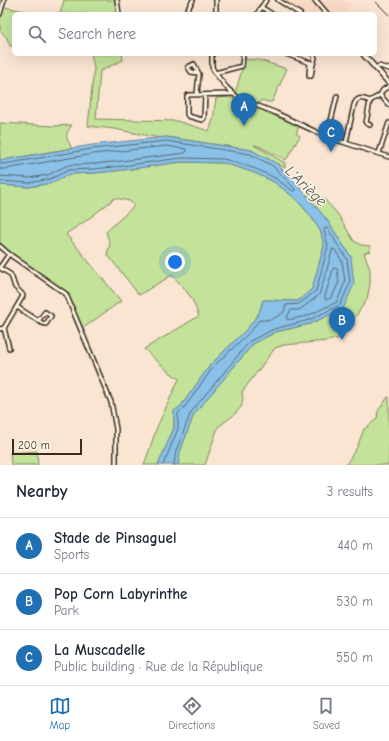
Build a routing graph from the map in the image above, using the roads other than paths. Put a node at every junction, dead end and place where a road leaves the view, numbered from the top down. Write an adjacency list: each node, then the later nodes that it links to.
1 (4, 0): 16 (street)
2 (117, 0): 9 (street)
3 (193, 0): 10 (street)
4 (216, 0): 11 (street)
5 (266, 0): 8 (street)
6 (278, 0): 14 (street)
7 (315, 0): 15 (main road)
8 (261, 7): 12 (street); 13 (street)
9 (119, 12)
10 (186, 12)
11 (216, 12)
12 (258, 12)
13 (269, 12)
14 (297, 12)
15 (325, 12)
16 (0, 14)
17 (212, 56): 25 (street)
18 (242, 56): 25 (street)
19 (292, 56): 20 (street)
20 (314, 56)
21 (365, 56): 22 (main road)
22 (375, 68): 23 (street); 26 (main road)
23 (389, 69)
24 (198, 73): 29 (street)
25 (216, 73): 28 (street)
26 (389, 83)
27 (389, 86): 33 (street)
28 (227, 88): 30 (street); 31 (street)
29 (197, 94): 32 (street); 32 (street)
30 (224, 94): 31 (street); 32 (street)
31 (233, 94): 39 (street)
32 (205, 95)
33 (380, 95): 35 (street); 36 (street)
34 (337, 96): 39 (street)
35 (370, 101): 38 (street); 40 (street)
36 (389, 105)
37 (389, 122): 41 (street)
38 (370, 125)
39 (327, 137): 40 (street)
40 (346, 142): 41 (street)
41 (379, 153): 42 (street)
42 (389, 157)
43 (0, 246): 44 (street)
44 (9, 254): 45 (street); 51 (street)
45 (0, 268): 46 (street)
46 (17, 307): 47 (street); 48 (street)
47 (38, 321)
48 (4, 328): 49 (street); 50 (street)
49 (0, 329)
50 (9, 348)
51 (116, 465)

